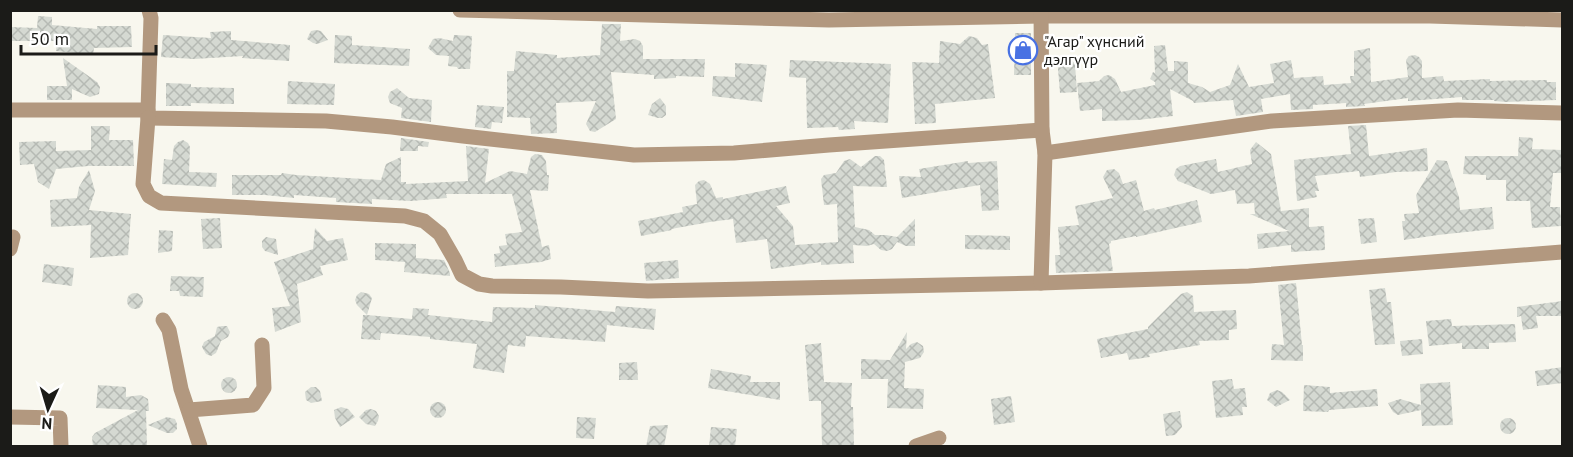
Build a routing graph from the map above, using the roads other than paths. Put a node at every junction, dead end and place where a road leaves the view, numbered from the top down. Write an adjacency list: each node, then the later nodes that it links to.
1 (149, 10): 7 (street)
2 (460, 10): 3 (street)
3 (1042, 14): 4 (street); 8 (street)
4 (1563, 20)
5 (10, 110): 7 (street)
6 (1563, 113): 9 (street)
7 (148, 114): 8 (street); 11 (street)
8 (1042, 130): 9 (street)
9 (1045, 153): 11 (street)
10 (1563, 252): 11 (street)
11 (1041, 283)
12 (163, 320): 14 (street)
13 (262, 345): 14 (street)
14 (189, 410): 18 (street)
15 (10, 417): 17 (street)
16 (939, 438): 19 (street)
17 (61, 447)
18 (200, 447)
19 (916, 447)

